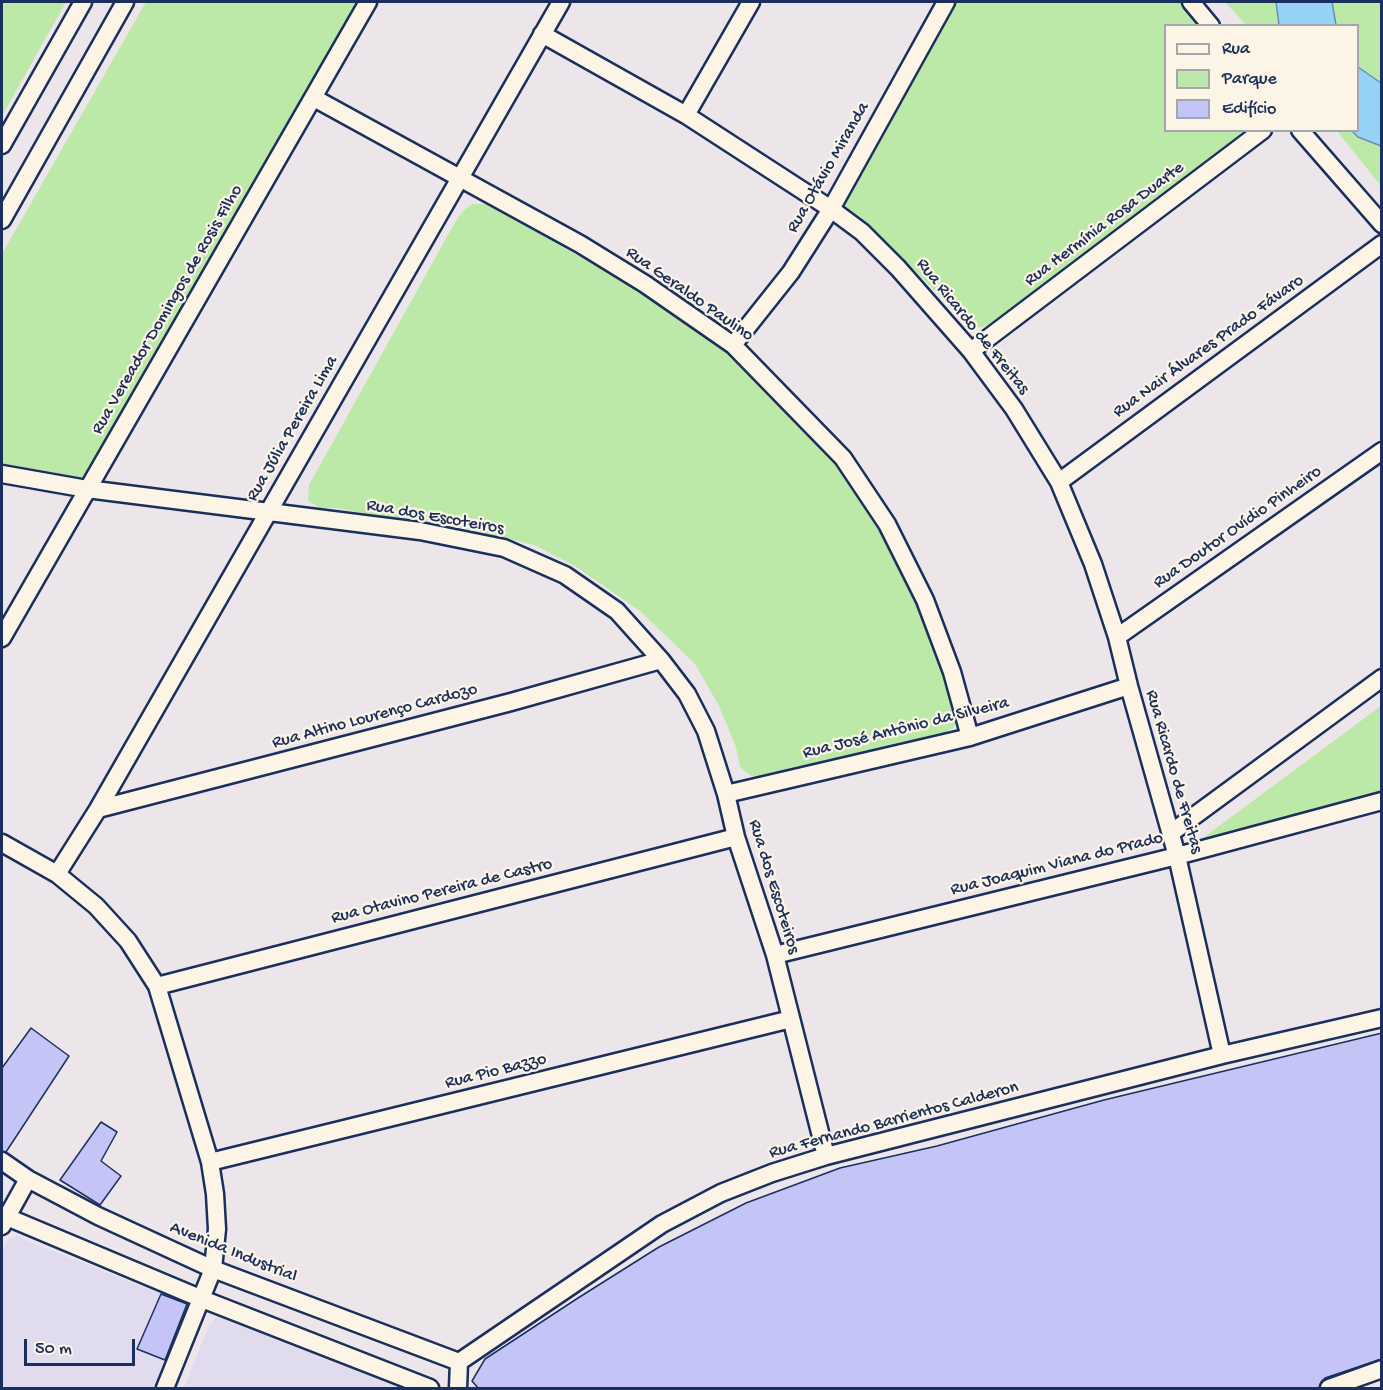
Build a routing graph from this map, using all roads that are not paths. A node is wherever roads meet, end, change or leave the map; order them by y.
1 (83, 2) edge
2 (125, 2) edge
3 (368, 2) edge
4 (561, 2) edge
5 (751, 2) edge
6 (946, 2) edge
7 (1191, 2) edge
8 (1209, 24) edge
9 (542, 34) junction
10 (314, 98) junction
11 (686, 115) junction
12 (1260, 132) edge
13 (1302, 132) edge
14 (2, 145) edge
15 (459, 178) junction
16 (831, 208) junction
17 (2, 220) edge
18 (1382, 224) edge
19 (1382, 244) edge
20 (733, 345) junction
21 (971, 351) junction
22 (1382, 451) edge
23 (2, 474) edge
24 (1059, 482) junction
25 (87, 489) junction
26 (268, 513) junction
27 (1117, 637) junction
28 (2, 638) edge
29 (661, 660) junction
30 (1382, 678) edge
31 (1129, 686) junction
32 (970, 736) junction
33 (726, 794) junction
34 (1382, 801) edge
35 (98, 809) junction
36 (1171, 833) junction
37 (736, 837) junction
38 (2, 843) edge
39 (1177, 856) junction
40 (57, 874) junction
41 (775, 956) junction
42 (158, 986) junction
43 (1382, 1018) edge
44 (791, 1019) junction
45 (1222, 1055) junction
46 (826, 1156) junction
47 (2, 1161) edge
48 (210, 1162) junction
49 (28, 1179) junction
50 (4, 1220) edge
51 (213, 1269) junction
52 (202, 1299) junction
53 (459, 1362) junction
54 (1382, 1369) edge
55 (165, 1389) edge
56 (430, 1389) edge
57 (458, 1389) edge
58 (1329, 1389) edge

1 - 14 street
2 - 17 street
3 - 10 street, Rua Vereador Domingos de Rosis Filho
4 - 9 street, Rua Júlia Pereira Lima
5 - 11 street
6 - 16 street, Rua Otávio Miranda
7 - 8 street
9 - 11 street, Rua Ricardo de Freitas
9 - 15 street, Rua Júlia Pereira Lima
10 - 15 street, Rua Geraldo Paulino
10 - 25 street, Rua Vereador Domingos de Rosis Filho
11 - 16 street, Rua Ricardo de Freitas
12 - 21 street, Rua Hermínia Rosa Duarte
13 - 18 street
15 - 20 street, Rua Geraldo Paulino
15 - 26 street, Rua Júlia Pereira Lima
16 - 20 street, Rua Otávio Miranda
16 - 21 street, Rua Ricardo de Freitas
19 - 24 street, Rua Nair Álvares Prado Fávaro
20 - 32 street, Rua Geraldo Paulino
21 - 24 street, Rua Ricardo de Freitas
22 - 27 street, Rua Doutor Ovídio Pinheiro
23 - 25 street, Rua dos Escoteiros
24 - 27 street, Rua Ricardo de Freitas
25 - 26 street, Rua dos Escoteiros
25 - 28 street, Rua Vereador Domingos de Rosis Filho
26 - 29 street, Rua dos Escoteiros
26 - 35 street, Rua Júlia Pereira Lima
27 - 31 street, Rua Ricardo de Freitas
29 - 33 street, Rua dos Escoteiros
29 - 35 street, Rua Altino Lourenço Cardozo
30 - 36 street
31 - 32 street, Rua José Antônio da Silveira
31 - 36 street, Rua Ricardo de Freitas
32 - 33 street, Rua José Antônio da Silveira
33 - 37 street, Rua dos Escoteiros
34 - 39 street, Rua Joaquim Viana do Prado
35 - 40 street, Rua Júlia Pereira Lima
36 - 39 street, Rua Ricardo de Freitas
37 - 41 street, Rua dos Escoteiros
37 - 42 street, Rua Otavino Pereira de Castro
38 - 40 street
39 - 41 street, Rua Joaquim Viana do Prado
39 - 45 street, Rua Ricardo de Freitas
40 - 42 street
41 - 44 street, Rua dos Escoteiros
42 - 48 street
43 - 45 street, Rua Fernando Barrientos Calderon
44 - 46 street, Rua dos Escoteiros
44 - 48 street, Rua Pio Bazzo
45 - 46 street, Rua Fernando Barrientos Calderon
46 - 53 street, Rua Fernando Barrientos Calderon
47 - 49 street, Avenida Industrial
48 - 51 street
49 - 50 street
49 - 51 street, Avenida Industrial
50 - 52 street
51 - 52 street
51 - 53 street, Avenida Industrial
52 - 55 street
52 - 56 street
53 - 57 street
54 - 58 street

